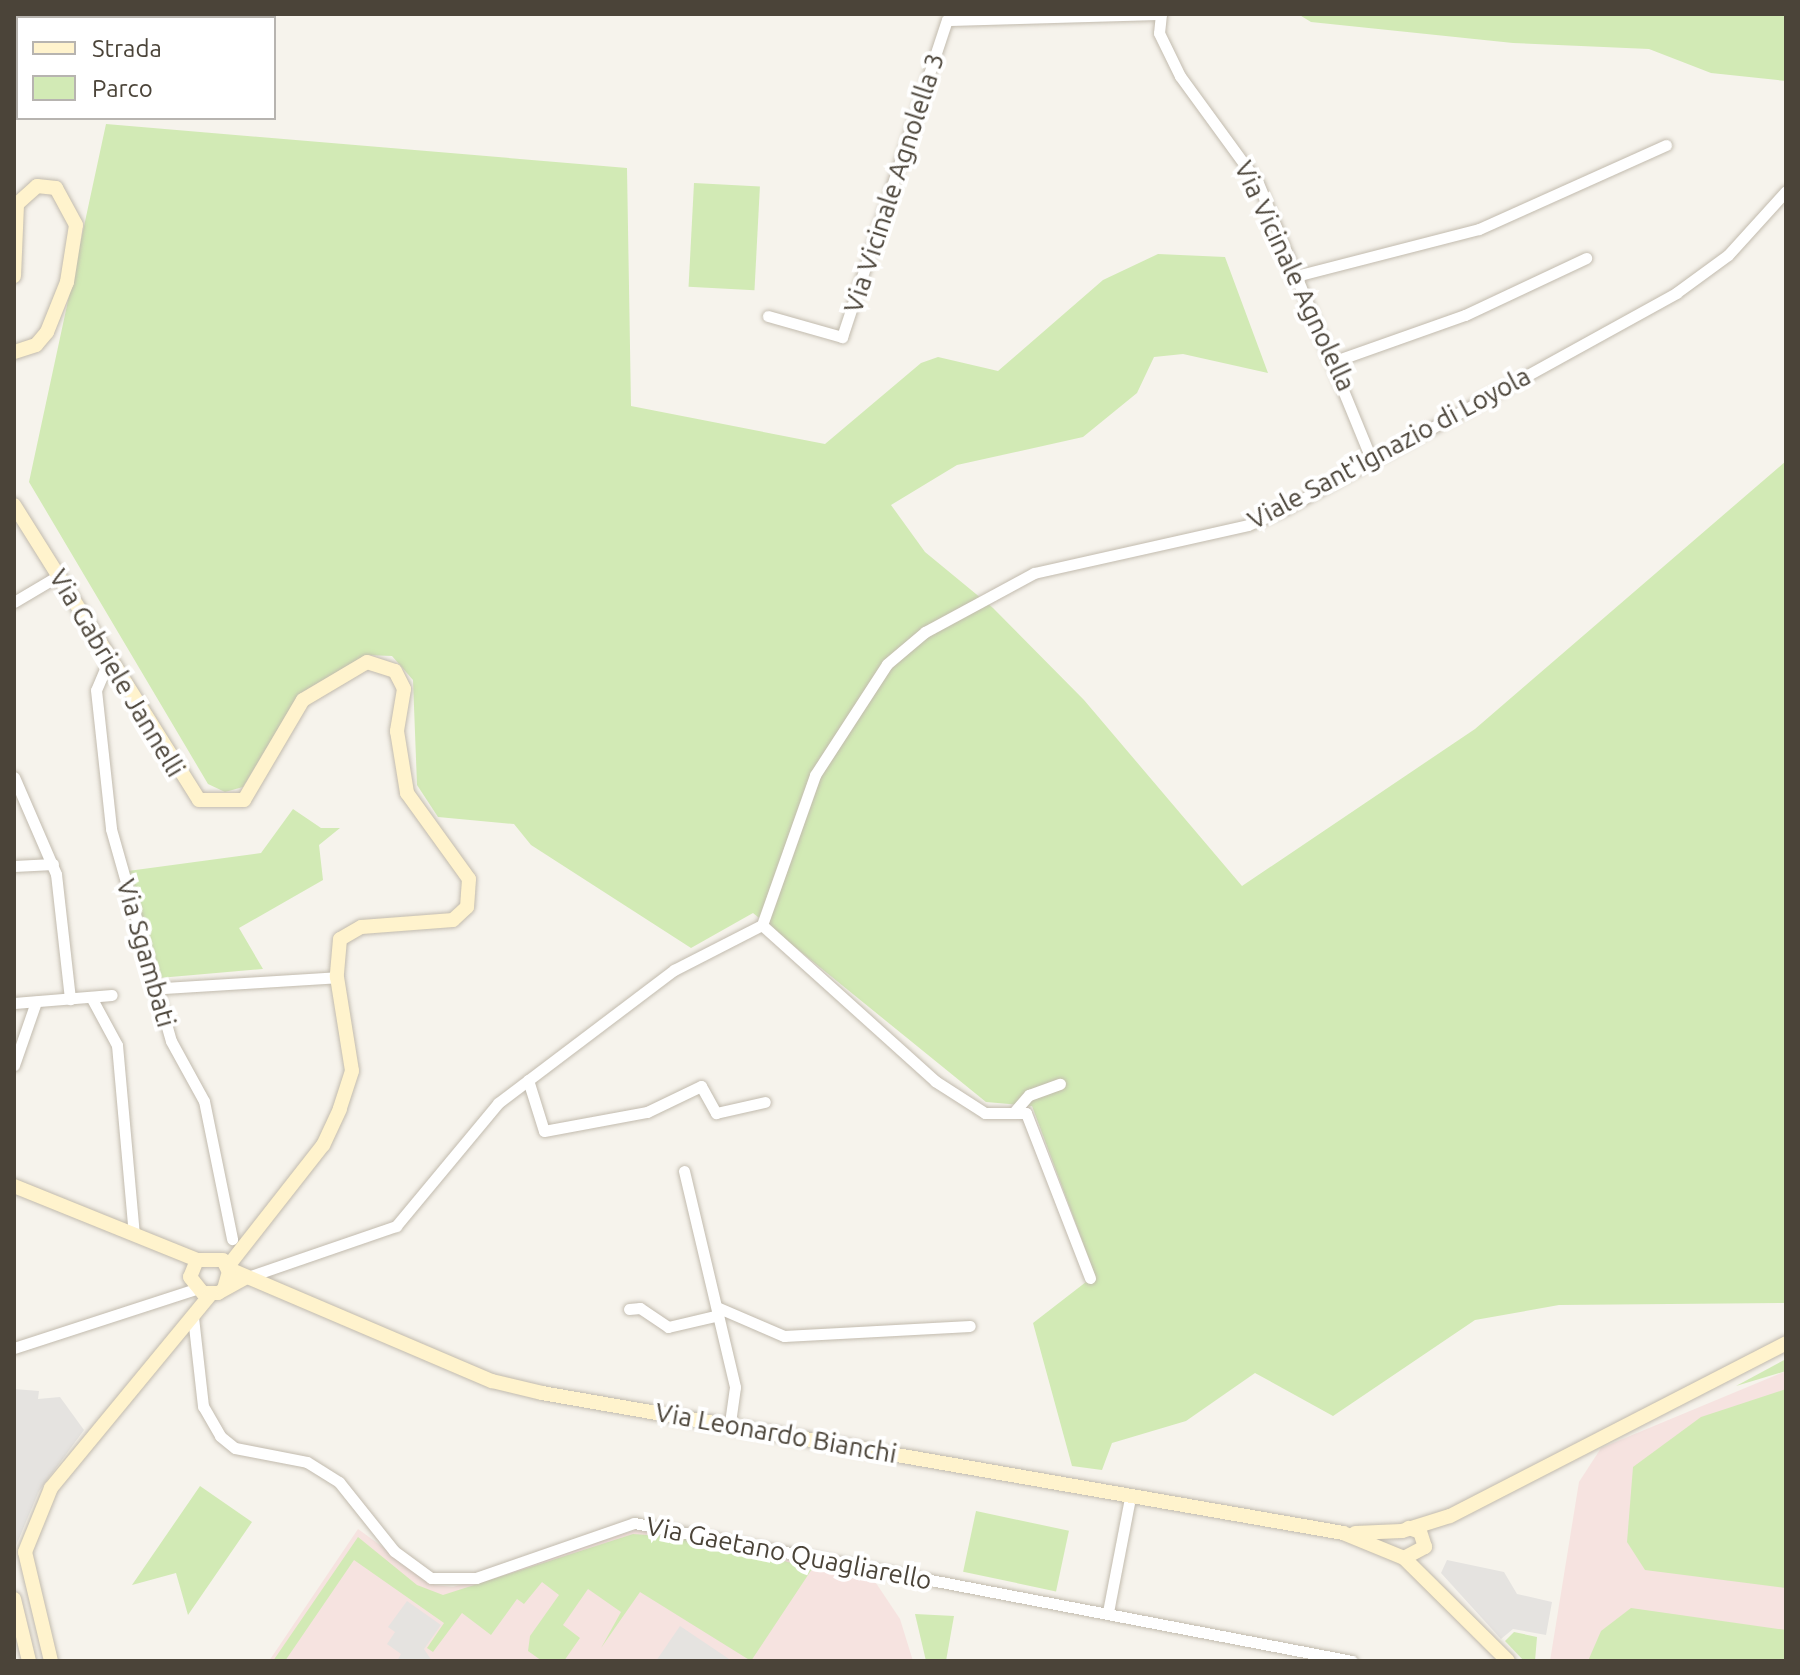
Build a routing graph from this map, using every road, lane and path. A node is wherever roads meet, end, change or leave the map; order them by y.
1 (1161, 14) edge
2 (1666, 145) dead end
3 (1786, 191) edge
4 (1586, 258) dead end
5 (14, 276) edge
6 (1292, 277) junction
7 (768, 316) dead end
8 (14, 352) edge
9 (1335, 361) junction
10 (1373, 463) junction
11 (14, 505) edge
12 (58, 576) junction
13 (14, 602) edge
14 (108, 662) junction
15 (14, 777) edge
16 (53, 864) junction
17 (14, 866) edge
18 (762, 925) junction
19 (337, 977) junction
20 (164, 988) dead end
21 (112, 995) dead end
22 (91, 997) junction
23 (70, 999) junction
24 (36, 1002) junction
25 (14, 1003) edge
26 (14, 1065) edge
27 (528, 1080) junction
28 (1060, 1084) dead end
29 (765, 1102) dead end
30 (1014, 1112) junction
31 (684, 1171) dead end
32 (14, 1186) edge
33 (134, 1234) junction
34 (238, 1241) junction
35 (197, 1260) junction
36 (225, 1264) junction
37 (245, 1278) junction
38 (1090, 1278) dead end
39 (196, 1289) junction
40 (218, 1292) junction
41 (629, 1309) dead end
42 (719, 1311) junction
43 (194, 1312) junction
44 (970, 1326) dead end
45 (1786, 1343) edge
46 (14, 1348) edge
47 (730, 1423) junction
48 (1130, 1498) junction
49 (1450, 1516) junction
50 (1405, 1529) junction
51 (1343, 1533) junction
52 (1424, 1546) junction
53 (1402, 1556) junction
54 (1444, 1593) junction
55 (14, 1599) edge
56 (1108, 1612) junction
57 (29, 1661) edge
58 (51, 1661) edge
59 (1352, 1661) edge
60 (1508, 1661) edge

1 - 6 street, Via Vicinale Agnolella
1 - 7 street, Via Vicinale Agnolella 3
2 - 6 street
3 - 10 street, Viale Sant'Ignazio di Loyola
4 - 9 street
5 - 8 main road
6 - 9 street, Via Vicinale Agnolella
9 - 10 street, Via Vicinale Agnolella
10 - 18 street, Viale Sant'Ignazio di Loyola
11 - 12 main road, Via Gabriele Jannelli
12 - 13 street
12 - 14 main road, Via Gabriele Jannelli
14 - 19 main road, Via Gabriele Jannelli
14 - 34 street, Via Sgambati
15 - 16 street
16 - 17 street
16 - 23 street
18 - 27 street
18 - 30 street
19 - 20 street
19 - 34 main road, Via Gabriele Jannelli
21 - 22 street
22 - 23 street
22 - 33 street
23 - 24 street
24 - 25 street
24 - 26 street
27 - 29 street
27 - 37 street
28 - 30 street
30 - 38 street
31 - 42 street
32 - 33 main road
33 - 35 main road
34 - 36 main road, Via Gabriele Jannelli
35 - 36 main road, Via Gabriele Jannelli
35 - 39 main road
36 - 37 main road, Via Leonardo Bianchi
36 - 40 main road
37 - 40 main road
37 - 47 main road, Via Leonardo Bianchi
39 - 40 main road
39 - 46 street
40 - 43 main road
41 - 42 street
42 - 44 street
42 - 47 street
43 - 56 street, Via Gaetano Quagliarello
43 - 58 main road
45 - 49 main road
47 - 48 main road, Via Leonardo Bianchi
48 - 51 main road, Via Leonardo Bianchi
48 - 56 street
49 - 50 main road, Via Leonardo Bianchi
49 - 52 main road
50 - 51 main road, Via Leonardo Bianchi
50 - 52 main road
50 - 53 main road
51 - 53 main road, Via Leonardo Bianchi
52 - 53 main road
52 - 54 main road
53 - 54 main road, Via Leonardo Bianchi
54 - 60 main road
55 - 57 main road
56 - 59 street, Via Gaetano Quagliarello

